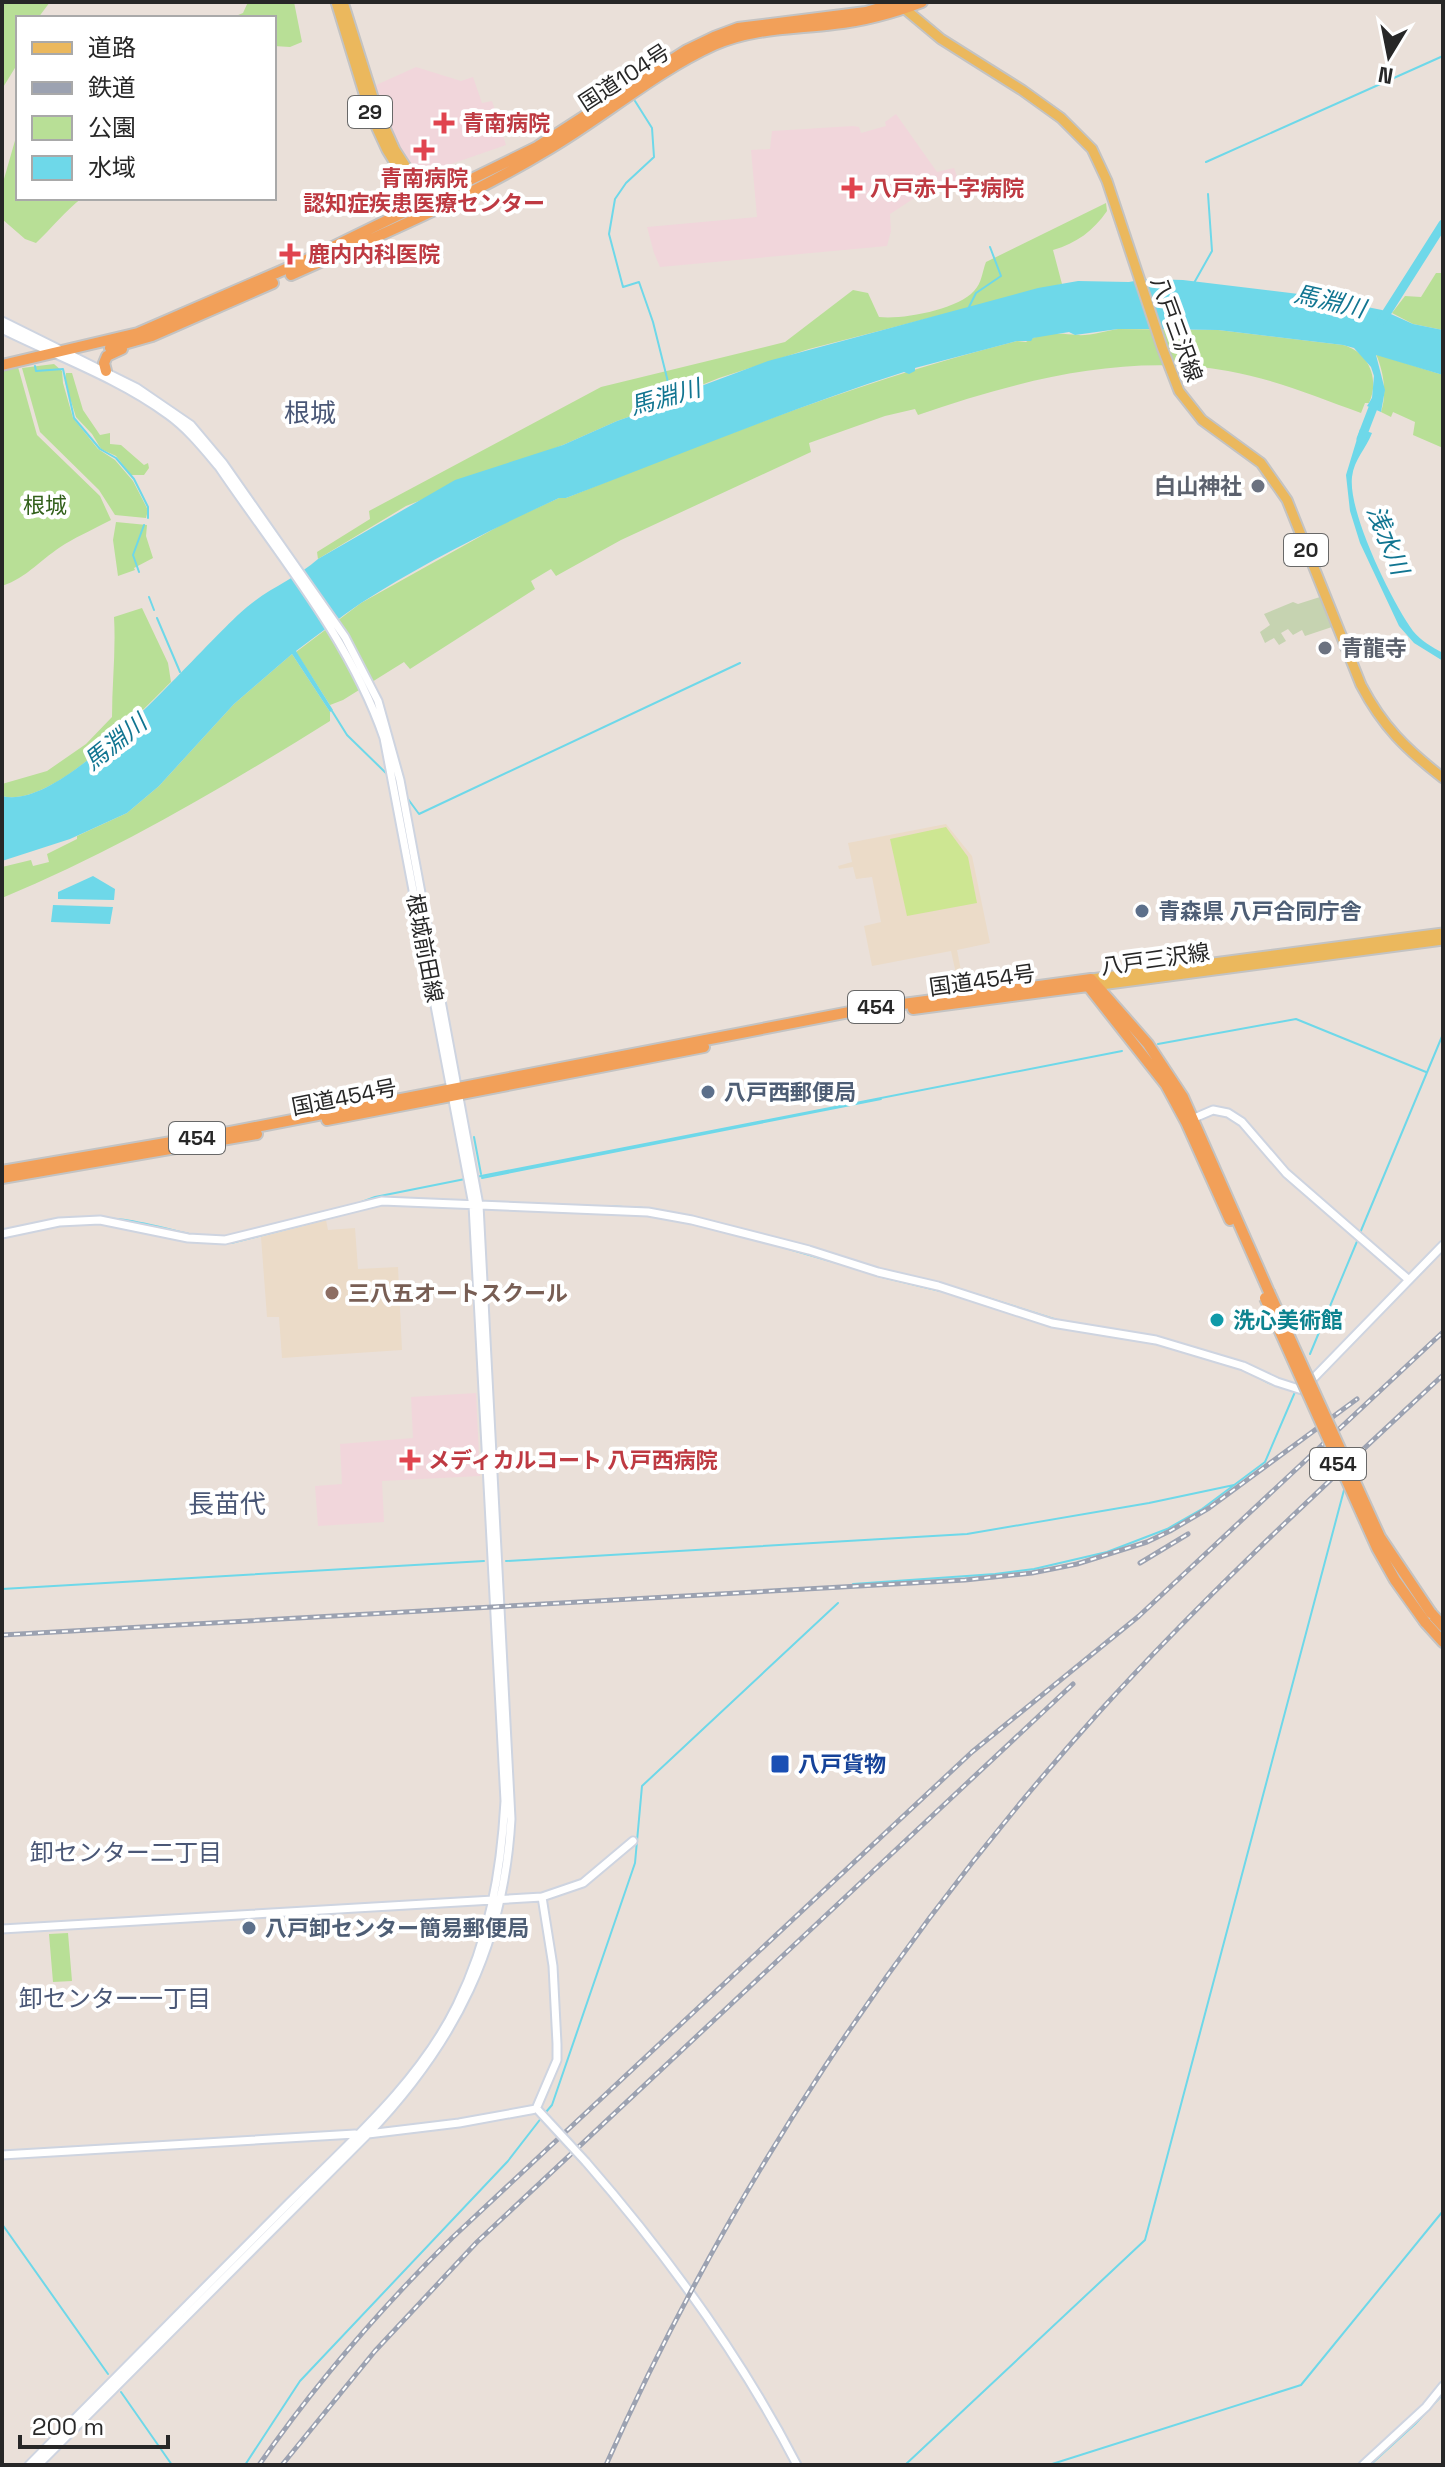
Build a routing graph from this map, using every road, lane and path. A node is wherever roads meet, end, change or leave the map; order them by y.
1 (336, 2) edge
2 (343, 2) edge
3 (922, 2) edge
4 (900, 4) edge
5 (427, 207) junction
6 (2, 321) edge
7 (2, 329) edge
8 (135, 343) junction
9 (61, 353) junction
10 (2, 365) edge
11 (106, 371) junction
12 (221, 465) junction
13 (1443, 778) edge
14 (1443, 933) edge
15 (1443, 940) edge
16 (1093, 983) junction
17 (455, 1092) junction
18 (1190, 1120) junction
19 (2, 1171) edge
20 (2, 1178) edge
21 (476, 1205) junction
22 (2, 1234) edge
23 (1443, 1245) edge
24 (1409, 1280) junction
25 (1428, 1617) junction
26 (1443, 1626) edge
27 (1443, 1642) edge
28 (633, 1841) dead end
29 (542, 1897) junction
30 (498, 1899) junction
31 (2, 1929) edge
32 (537, 2110) junction
33 (356, 2134) junction
34 (368, 2134) junction
35 (2, 2155) edge
36 (1443, 2386) edge
37 (29, 2465) edge
38 (38, 2465) edge
39 (797, 2465) edge
40 (1363, 2465) edge

1 - 5 main road, 29
2 - 5 main road, 29
3 - 4 highway, 国道104号
4 - 5 highway, 国道104号
4 - 13 main road, 八戸三沢線 / 20
5 - 8 highway, 国道104号
5 - 9 highway, 国道104号
6 - 9 street
7 - 9 street
8 - 9 highway, 国道104号
8 - 11 highway
9 - 10 highway, 国道104号
9 - 11 street
9 - 12 street
11 - 12 street
12 - 17 street, 根城前田線
14 - 16 main road, 八戸三沢線
15 - 16 main road, 八戸三沢線
16 - 17 highway, 国道454号 / 454
16 - 18 highway, 454
17 - 19 highway, 国道454号 / 454
17 - 20 highway, 国道454号 / 454
17 - 21 street, 根城前田線
18 - 24 street
18 - 25 highway, 454, bridge
21 - 22 street
21 - 24 street
21 - 30 street, 根城前田線
23 - 24 street
25 - 26 highway, 454
25 - 27 highway, 454
28 - 29 street
29 - 30 street
29 - 32 street
30 - 31 street
30 - 33 street
30 - 34 street
32 - 34 street
32 - 39 street, bridge
33 - 34 street
33 - 35 street
33 - 37 street
34 - 38 street
36 - 40 street

